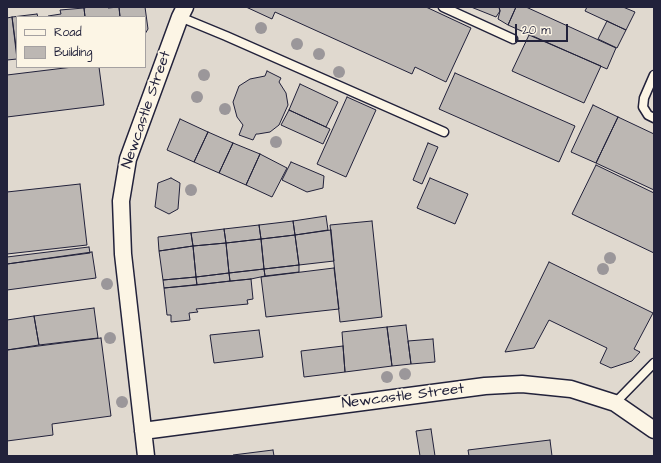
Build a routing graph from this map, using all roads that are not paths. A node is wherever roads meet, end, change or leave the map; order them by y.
1 (443, 7) edge
2 (182, 12) edge
3 (513, 39) dead end
4 (654, 75) edge
5 (654, 118) edge
6 (444, 132) dead end
7 (654, 363) edge
8 (615, 403) junction
9 (142, 430) junction
10 (654, 430) edge
11 (146, 456) edge

1 - 3 lane
2 - 6 lane
2 - 9 street, Newcastle Street
4 - 5 lane
7 - 8 lane
8 - 9 street, Newcastle Street
8 - 10 street, Newcastle Street
9 - 11 street, Newcastle Street

